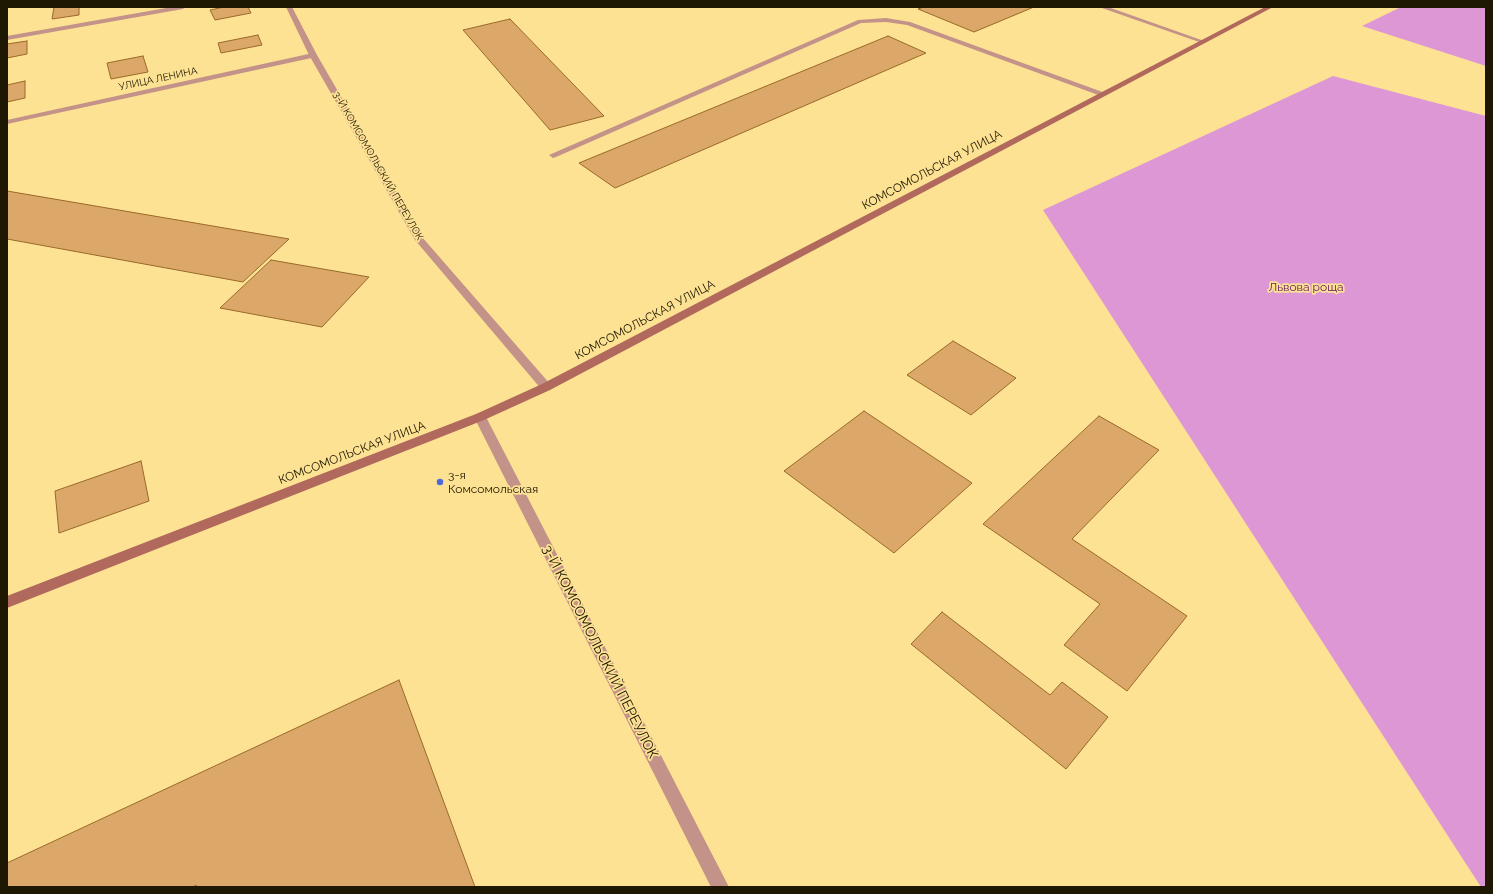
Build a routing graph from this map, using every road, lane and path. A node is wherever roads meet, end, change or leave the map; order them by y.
1 (183, 7) edge
2 (289, 7) edge
3 (1102, 7) edge
4 (1270, 7) edge
5 (7, 38) edge
6 (1204, 42) junction
7 (313, 55) junction
8 (1104, 94) junction
9 (7, 122) edge
10 (553, 155) dead end
11 (546, 387) junction
12 (480, 417) junction
13 (7, 602) edge
14 (720, 887) edge

1 - 5 street
2 - 7 street, 3-Й КОМСОМОЛЬСКИЙ ПЕРЕУЛОК
3 - 6 street
4 - 6 main road, КОМСОМОЛЬСКАЯ УЛИЦА
6 - 8 main road, КОМСОМОЛЬСКАЯ УЛИЦА
7 - 9 street, УЛИЦА ЛЕНИНА
7 - 11 street, 3-Й КОМСОМОЛЬСКИЙ ПЕРЕУЛОК
8 - 10 street
8 - 11 main road, КОМСОМОЛЬСКАЯ УЛИЦА
11 - 12 main road, КОМСОМОЛЬСКАЯ УЛИЦА
12 - 13 main road, КОМСОМОЛЬСКАЯ УЛИЦА
12 - 14 street, 3-Й КОМСОМОЛЬСКИЙ ПЕРЕУЛОК

